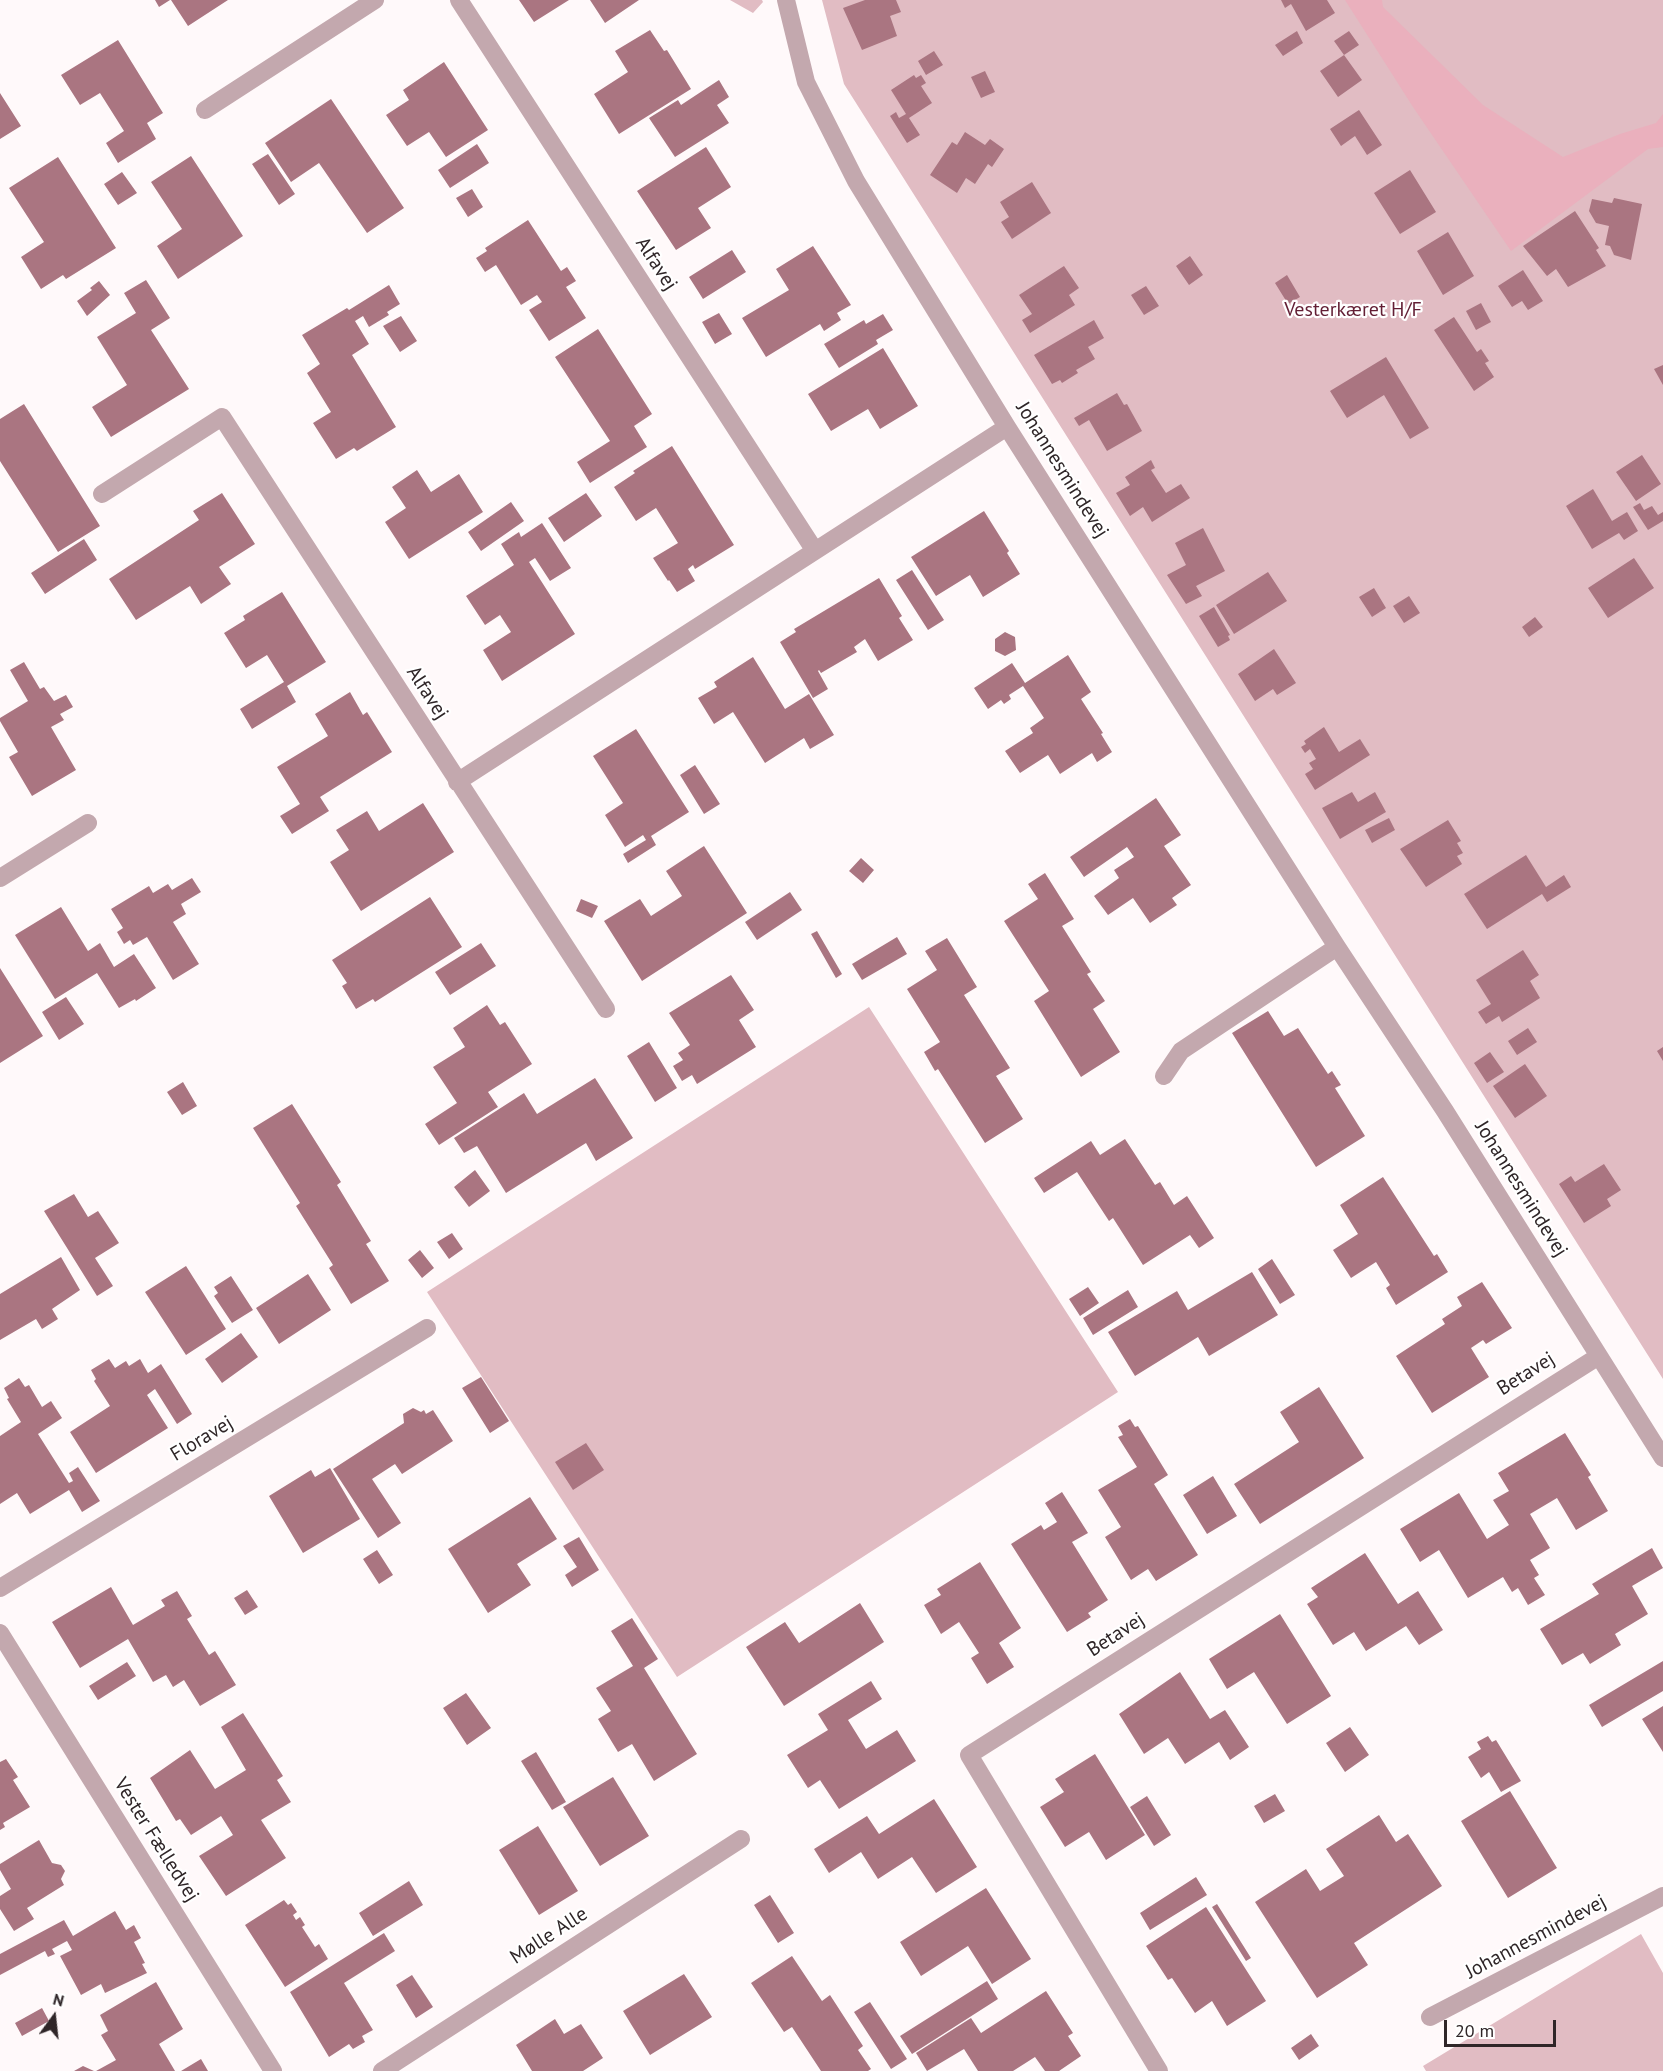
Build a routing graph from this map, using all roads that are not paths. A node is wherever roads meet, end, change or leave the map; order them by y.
1 (375, 0) edge
2 (459, 0) edge
3 (786, 0) edge
4 (205, 110) dead end
5 (1007, 427) junction
6 (102, 494) dead end
7 (815, 551) junction
8 (457, 782) junction
9 (88, 823) dead end
10 (0, 878) edge
11 (1337, 947) junction
12 (606, 1009) dead end
13 (1164, 1076) dead end
14 (426, 1328) dead end
15 (1599, 1356) junction
16 (1663, 1458) edge
17 (0, 1588) edge
18 (0, 1633) edge
19 (741, 1839) dead end
20 (1663, 1896) edge
21 (1430, 2017) dead end
22 (273, 2071) edge
23 (382, 2071) edge
24 (1159, 2071) edge

1 - 4 street
2 - 7 street, Alfavej
3 - 5 street, Johannesmindevej
5 - 7 street
5 - 11 street, Johannesmindevej
6 - 8 street, Alfavej
7 - 8 street
8 - 12 street, Alfavej
9 - 10 street
11 - 13 street
11 - 15 street, Johannesmindevej
14 - 17 street, Floravej
15 - 16 street, Johannesmindevej
15 - 24 street, Betavej
18 - 22 street, Vester Fælledvej
19 - 23 street, Mølle Alle
20 - 21 street, Johannesmindevej

